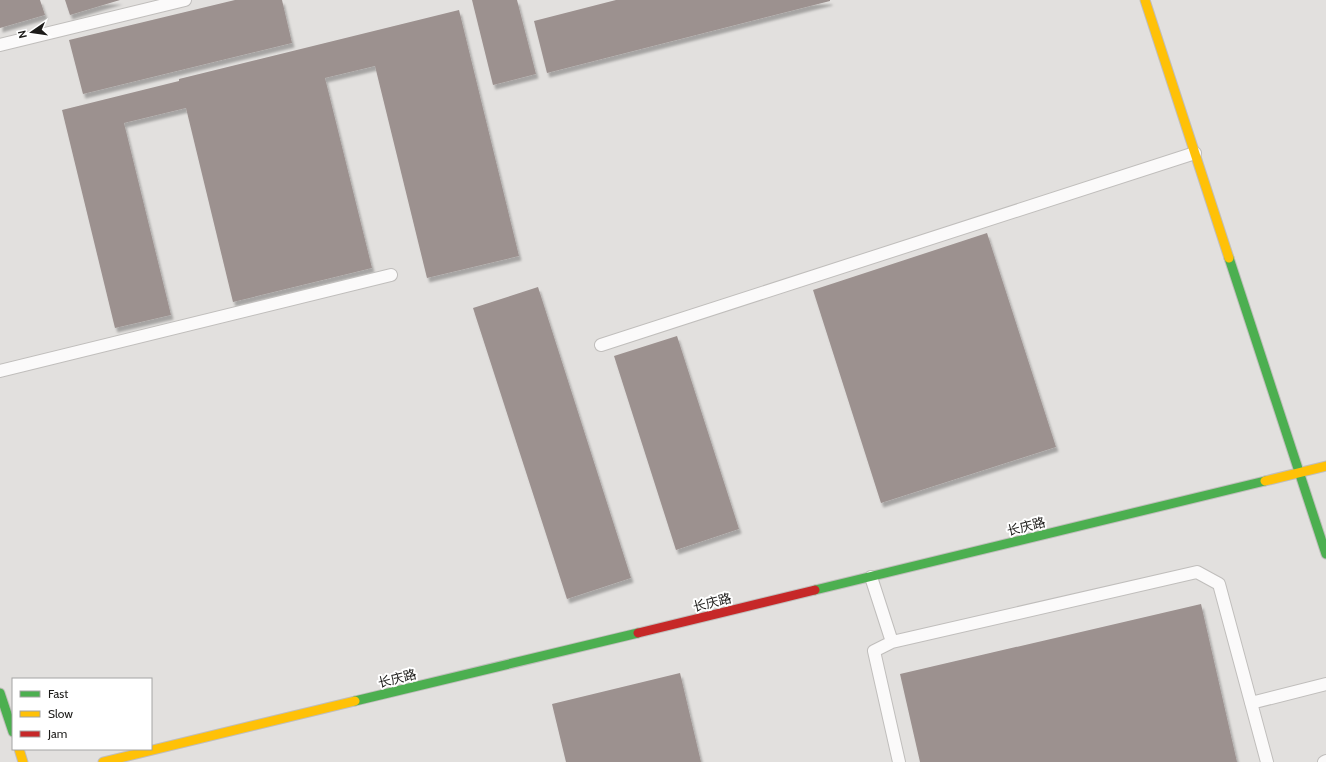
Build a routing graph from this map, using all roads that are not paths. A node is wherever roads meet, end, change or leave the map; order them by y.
1 (185, 0) edge
2 (1145, 0) edge
3 (0, 45) edge
4 (1195, 153) junction
5 (391, 275) dead end
6 (601, 345) dead end
7 (0, 371) edge
8 (1326, 466) edge
9 (1300, 473) junction
10 (1326, 554) edge
11 (871, 577) junction
12 (892, 642) junction
13 (1326, 684) edge
14 (0, 693) edge
15 (1251, 703) junction
16 (12, 729) edge
17 (19, 750) edge
18 (23, 762) edge
19 (103, 762) edge
20 (899, 762) edge
21 (1267, 762) edge

1 - 3 lane
2 - 4 street
4 - 6 lane
4 - 9 street
5 - 7 lane
8 - 9 street, 长庆路
9 - 10 street
9 - 11 street, 长庆路
11 - 12 lane
11 - 19 street, 长庆路
12 - 15 lane
12 - 20 lane
13 - 15 lane
14 - 16 street
15 - 21 lane
17 - 18 street

